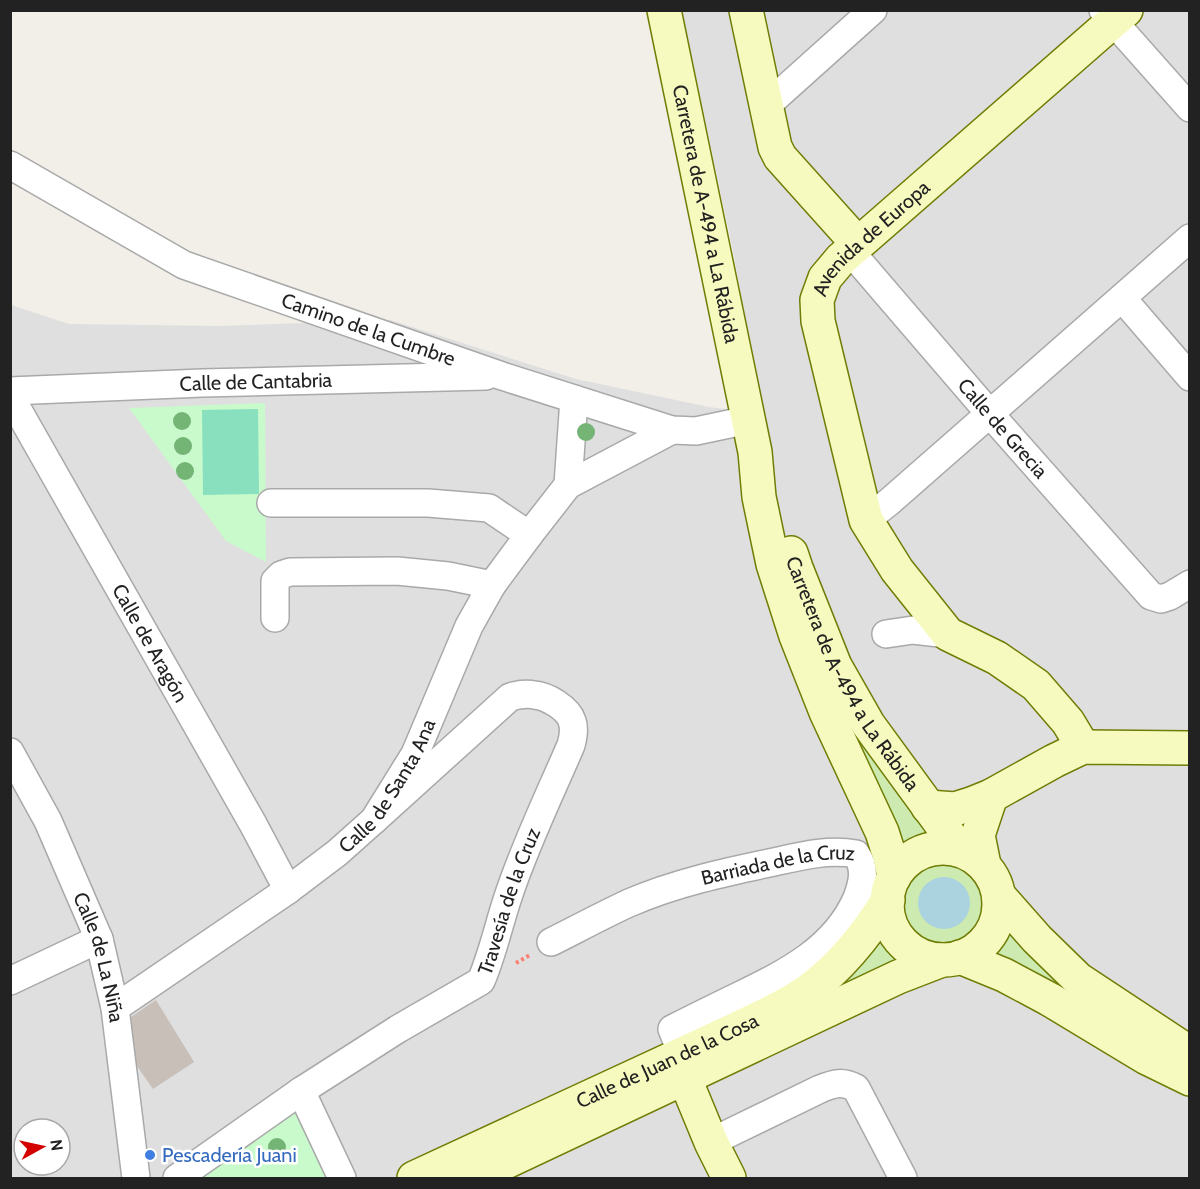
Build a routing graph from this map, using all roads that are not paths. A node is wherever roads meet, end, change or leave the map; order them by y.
1 (664, 10) edge
2 (746, 10) edge
3 (873, 10) edge
4 (1114, 14) edge
5 (766, 106) junction
6 (1190, 108) edge
7 (10, 165) edge
8 (1190, 238) edge
9 (854, 247) junction
10 (1122, 298) junction
11 (502, 376) junction
12 (1190, 377) edge
13 (10, 391) edge
14 (10, 396) edge
15 (574, 399) junction
16 (990, 414) junction
17 (748, 420) junction
18 (672, 429) junction
19 (755, 452) junction
20 (568, 485) junction
21 (271, 503) dead end
22 (866, 520) junction
23 (529, 535) junction
24 (1190, 584) edge
25 (492, 585) junction
26 (275, 618) dead end
27 (886, 634) dead end
28 (948, 634) junction
29 (1083, 747) junction
30 (1190, 748) edge
31 (10, 752) edge
32 (981, 800) junction
33 (374, 820) junction
34 (949, 841) junction
35 (891, 889) junction
36 (288, 890) junction
37 (999, 896) junction
38 (99, 939) junction
39 (551, 942) dead end
40 (951, 959) junction
41 (10, 981) edge
42 (115, 1008) junction
43 (1175, 1049) edge
44 (683, 1066) junction
45 (1190, 1079) edge
46 (301, 1092) junction
47 (711, 1142) junction
48 (136, 1179) edge
49 (177, 1179) edge
50 (342, 1179) edge
51 (414, 1179) edge
52 (472, 1179) edge
53 (729, 1179) edge
54 (903, 1179) edge

1 - 17 main road, Carretera de A-494 a La Rábida
2 - 5 main road, Calle de Grecia
3 - 5 street
4 - 6 street
4 - 9 main road, Avenida de Europa
5 - 9 main road, Calle de Grecia
7 - 11 street, Camino de la Cumbre
8 - 10 street
9 - 16 street, Calle de Grecia
9 - 22 main road, Avenida de Europa
10 - 12 street
10 - 16 street
11 - 13 street, Calle de Cantabria
11 - 15 street, Camino de la Cumbre
14 - 36 street, Calle de Aragón
15 - 18 street, Camino de la Cumbre
15 - 20 street
16 - 22 street
16 - 24 street, Calle de Grecia
17 - 18 street, Camino de la Cumbre
17 - 19 main road, Carretera de A-494 a La Rábida
18 - 20 street, Calle de Santa Ana
19 - 34 main road, Carretera de A-494 a La Rábida
19 - 35 main road, Carretera de A-494 a La Rábida
20 - 23 street, Calle de Santa Ana
21 - 23 street
22 - 28 main road, Avenida de Europa
23 - 25 street, Calle de Santa Ana
25 - 26 street
25 - 33 street, Calle de Santa Ana
27 - 28 street
28 - 29 main road
29 - 30 main road
29 - 32 main road
31 - 38 street, Calle de La Niña
32 - 34 main road
32 - 34 main road
33 - 36 street, Calle de Santa Ana
33 - 46 street, Travesía de la Cruz
34 - 35 main road
34 - 37 main road
35 - 40 main road
35 - 44 main road, Calle de Juan de la Cosa
36 - 42 street, Calle de Santa Ana
37 - 40 main road
37 - 43 main road
38 - 41 street
38 - 42 street, Calle de La Niña
39 - 44 street, Barriada de la Cruz
40 - 43 main road
40 - 44 main road, Calle de Juan de la Cosa
42 - 48 street, Calle de La Niña
43 - 45 main road
44 - 47 main road
44 - 51 main road, Calle de Juan de la Cosa
44 - 52 main road, Calle de Juan de la Cosa
46 - 49 street, Travesía de la Cruz
46 - 50 street
47 - 53 main road
47 - 54 street

